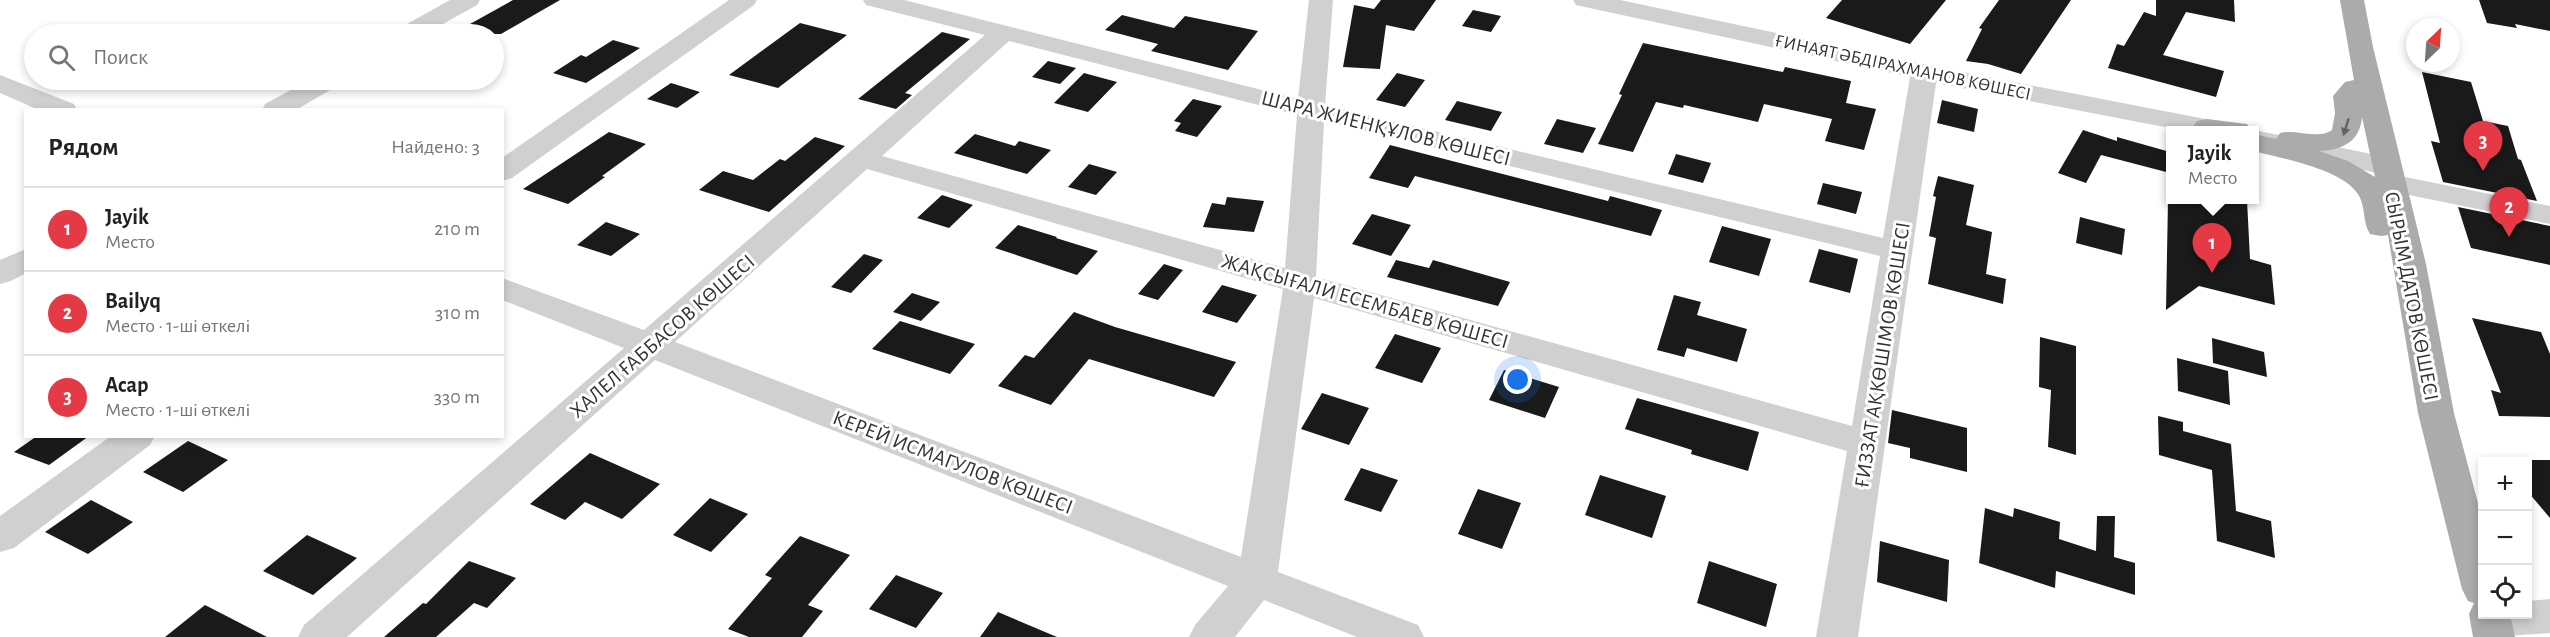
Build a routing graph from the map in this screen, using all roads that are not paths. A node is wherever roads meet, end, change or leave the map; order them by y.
1 (468, 0) edge
2 (745, 0) edge
3 (875, 0) edge
4 (1321, 0) edge
5 (1585, 0) edge
6 (2352, 0) edge
7 (425, 24) edge
8 (1003, 33) junction
9 (1924, 72) junction
10 (0, 83) edge
11 (2370, 88) junction
12 (310, 90) edge
13 (59, 108) edge
14 (279, 108) edge
15 (1311, 110) junction
16 (2195, 126) edge
17 (2259, 133) edge
18 (2259, 141) edge
19 (2259, 142) edge
20 (862, 159) junction
21 (504, 171) edge
22 (2388, 175) junction
23 (2550, 215) edge
24 (1898, 250) junction
25 (24, 260) edge
26 (2410, 264) junction
27 (0, 274) edge
28 (1300, 283) junction
29 (504, 289) edge
30 (651, 345) junction
31 (134, 438) edge
32 (1869, 444) junction
33 (0, 537) edge
34 (2478, 573) edge
35 (1257, 580) junction
36 (2532, 616) edge
37 (2550, 616) edge
38 (319, 637) edge
39 (1209, 637) edge
40 (1403, 637) edge
41 (1837, 637) edge

1 - 7 street
2 - 21 street
3 - 8 street, ШАРА ЖИЕНҚҰЛОВ КӨШЕСІ
4 - 15 street
5 - 9 street, ҒИНАЯТ ӘБДІРАХМАНОВ КӨШЕСІ
6 - 11 main road, СЫРЫМ ДАТОВ КӨШЕСІ
8 - 15 street, ШАРА ЖИЕНҚҰЛОВ КӨШЕСІ
8 - 20 street, ХАЛЕЛ ҒАББАСОВ КӨШЕСІ
9 - 16 street, ҒИНАЯТ ӘБДІРАХМАНОВ КӨШЕСІ
9 - 24 street, ҒИЗЗАТ АҚКӨШІМОВ КӨШЕСI
10 - 13 street
11 -> 17 main road
11 - 22 main road, СЫРЫМ ДАТОВ КӨШЕСІ
12 - 14 street
15 - 24 street, ШАРА ЖИЕНҚҰЛОВ КӨШЕСІ
15 - 28 street
18 - 22 street
19 - 26 main road
20 - 28 street, ЖАҚСЫҒАЛИ ЕСЕМБАЕВ КӨШЕСI
20 - 30 street, ХАЛЕЛ ҒАББАСОВ КӨШЕСІ
22 - 23 street
22 - 26 main road, СЫРЫМ ДАТОВ КӨШЕСІ
24 - 32 street, ҒИЗЗАТ АҚКӨШІМОВ КӨШЕСI
25 - 27 street
26 - 34 main road, СЫРЫМ ДАТОВ КӨШЕСІ
28 - 32 street, ЖАҚСЫҒАЛИ ЕСЕМБАЕВ КӨШЕСI
28 - 35 street
29 - 30 street, КЕРЕЙ ИСМАГУЛОВ КӨШЕСІ
30 - 35 street, КЕРЕЙ ИСМАГУЛОВ КӨШЕСІ
30 - 38 street, ХАЛЕЛ ҒАББАСОВ КӨШЕСІ
31 - 33 street
32 - 41 street, ҒИЗЗАТ АҚКӨШІМОВ КӨШЕСI
35 - 39 street
35 - 40 street, КЕРЕЙ ИСМАГУЛОВ КӨШЕСІ
36 - 37 street

